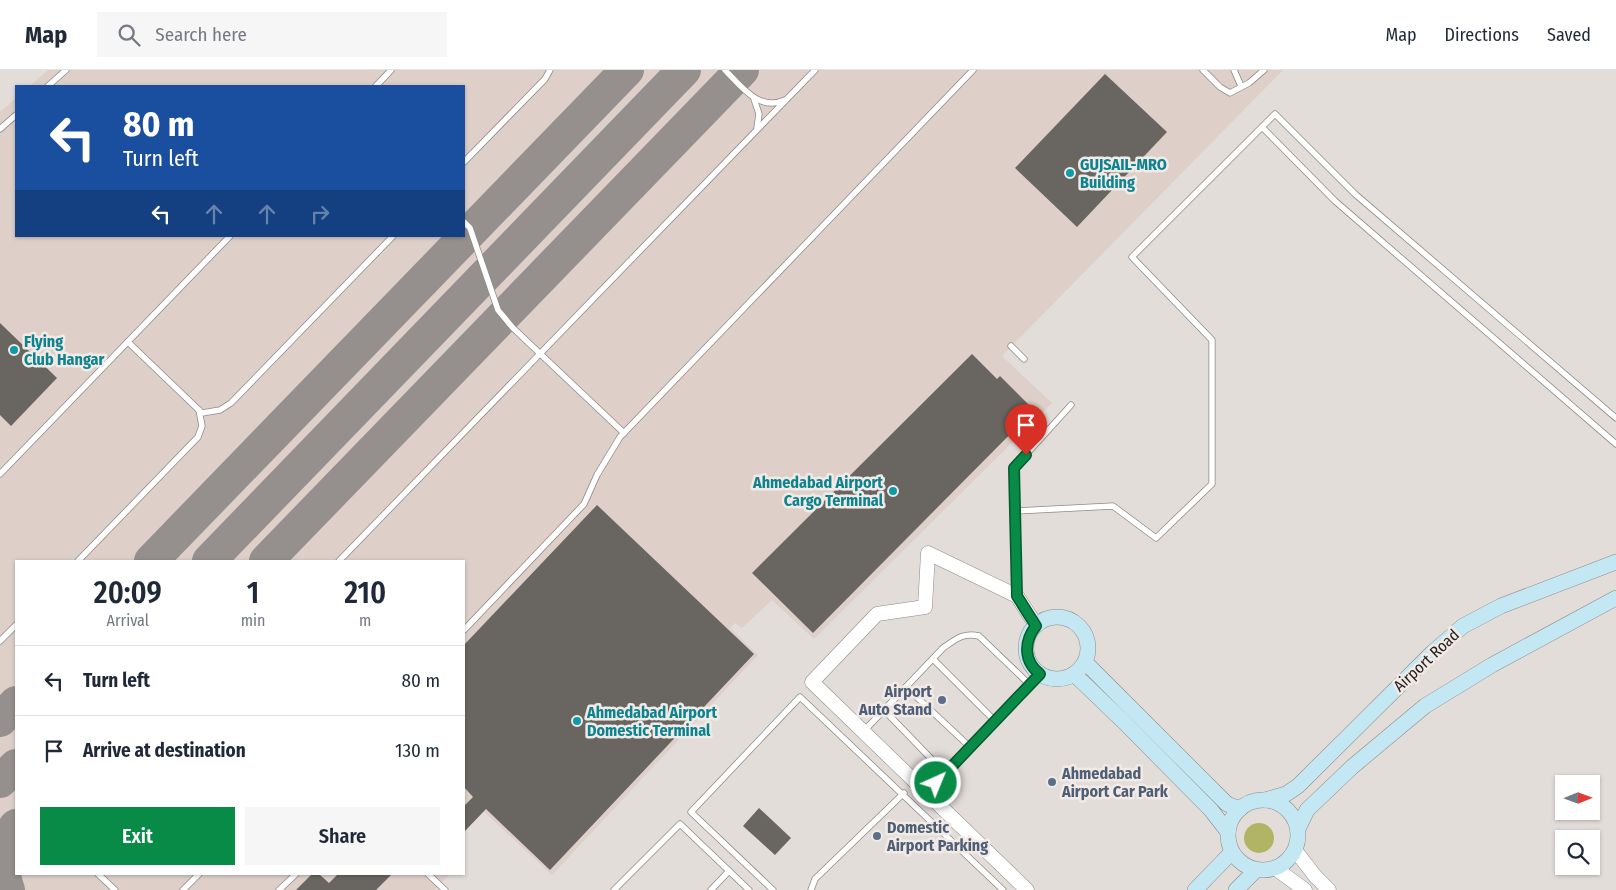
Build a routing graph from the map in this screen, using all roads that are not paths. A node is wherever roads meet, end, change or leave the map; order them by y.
1 (66, 70) edge
2 (391, 70) edge
3 (550, 70) edge
4 (725, 70) edge
5 (814, 70) edge
6 (973, 70) edge
7 (1202, 70) edge
8 (1234, 70) edge
9 (1264, 70) edge
10 (49, 85) edge
11 (377, 85) edge
12 (1242, 86) junction
13 (753, 97) junction
14 (787, 98) junction
15 (15, 116) edge
16 (1262, 127) junction
17 (0, 129) edge
18 (751, 136) junction
19 (465, 161) edge
20 (465, 223) edge
21 (229, 237) edge
22 (392, 237) edge
23 (128, 342) junction
24 (1011, 346) dead end
25 (540, 354) junction
26 (1024, 359) dead end
27 (1071, 405) dead end
28 (199, 410) junction
29 (1616, 418) edge
30 (624, 434) junction
31 (1616, 444) edge
32 (0, 474) edge
33 (1015, 511) junction
34 (79, 560) edge
35 (340, 560) edge
36 (1616, 562) edge
37 (1017, 596) junction
38 (1616, 598) edge
39 (15, 626) edge
40 (1036, 626) junction
41 (465, 629) edge
42 (0, 641) edge
43 (933, 659) junction
44 (1085, 662) junction
45 (1074, 674) junction
46 (1035, 679) junction
47 (906, 687) junction
48 (884, 710) junction
49 (995, 721) junction
50 (862, 732) junction
51 (970, 747) junction
52 (945, 773) junction
53 (904, 793) junction
54 (926, 794) junction
55 (1265, 800) junction
56 (1240, 809) junction
57 (1298, 829) junction
58 (1228, 832) junction
59 (1295, 850) junction
60 (1232, 852) junction
61 (1275, 868) junction
62 (1256, 870) junction
63 (728, 871) junction
64 (99, 875) edge
65 (198, 875) edge
66 (295, 875) edge
67 (429, 875) edge
68 (115, 890) edge
69 (183, 890) edge
70 (280, 890) edge
71 (445, 890) edge
72 (614, 890) edge
73 (711, 890) edge
74 (749, 890) edge
75 (773, 890) edge
76 (811, 890) edge
77 (1003, 890) edge
78 (1027, 890) edge
79 (1195, 890) edge
80 (1236, 890) edge
81 (1305, 890) edge
82 (1330, 890) edge

1 - 10 lane
2 - 11 lane
3 - 19 lane
4 - 13 lane
5 - 14 lane
6 - 30 lane
7 - 12 lane
8 - 12 lane
9 - 12 lane
13 - 14 lane
13 - 18 lane
14 - 18 lane
15 - 17 lane
16 - 29 lane
16 - 31 lane
16 - 33 lane
18 - 25 lane
20 - 25 lane
21 - 23 lane
22 - 28 lane
23 - 28 lane
23 - 32 lane
24 - 26 lane
25 - 30 lane
25 - 35 lane
27 - 33 lane
28 - 34 lane
30 - 41 lane
33 - 37 lane
36 - 55 main road, Airport Road
37 - 40 street
37 - 50 street
38 - 57 main road, Airport Road
39 - 42 lane
40 - 44 main road
40 - 46 main road
43 - 46 lane
43 - 47 lane
43 - 49 lane
44 - 45 main road
44 - 56 main road
45 - 46 main road
45 - 58 main road
46 - 49 lane
47 - 48 lane
47 - 51 lane
48 - 50 lane
48 - 52 lane
49 - 51 lane
50 - 54 street
51 - 52 lane
52 - 54 lane
53 - 75 lane
53 - 76 lane
53 - 77 lane
54 - 78 street
55 - 56 main road
55 - 57 main road
56 - 58 main road
57 - 59 main road
58 - 60 main road
59 - 61 main road
59 - 82 street
60 - 62 main road
60 - 79 main road
61 - 62 main road
61 - 81 street
62 - 80 main road
63 - 72 lane
63 - 73 lane
63 - 74 lane
64 - 68 lane
65 - 69 lane
66 - 70 lane
67 - 71 lane

